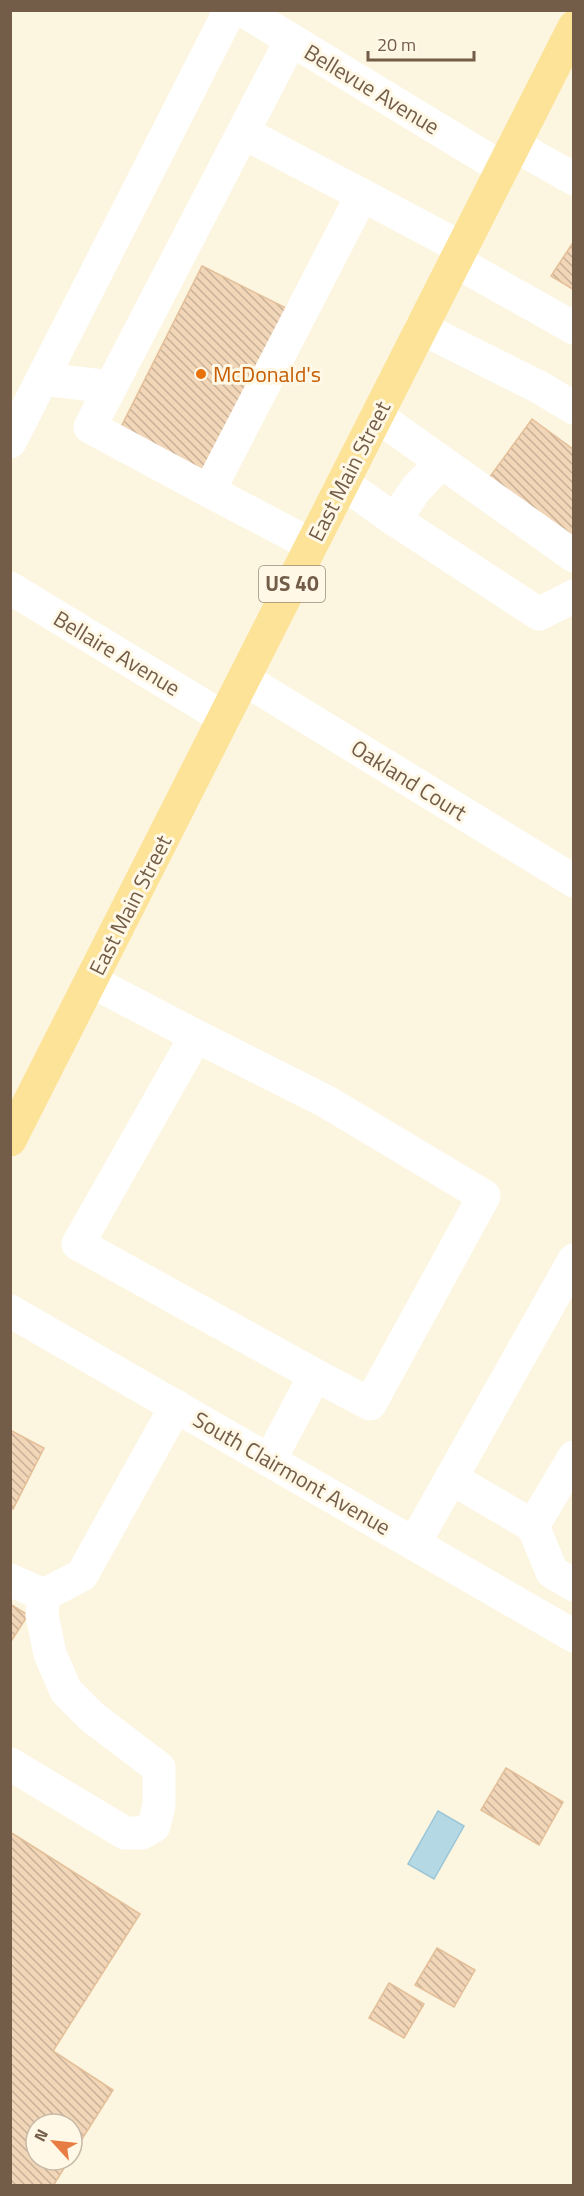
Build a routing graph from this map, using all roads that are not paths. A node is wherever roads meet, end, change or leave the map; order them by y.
1 (230, 10) edge
2 (242, 10) edge
3 (573, 27) edge
4 (291, 40) junction
5 (243, 133) junction
6 (508, 156) junction
7 (573, 179) edge
8 (362, 195) junction
9 (459, 254) junction
10 (421, 328) junction
11 (573, 328) edge
12 (43, 379) junction
13 (110, 387) junction
14 (573, 408) edge
15 (377, 416) junction
16 (10, 442) edge
17 (441, 463) junction
18 (343, 483) junction
19 (209, 491) junction
20 (395, 520) junction
21 (312, 545) junction
22 (573, 556) edge
23 (10, 588) edge
24 (573, 596) edge
25 (244, 679) junction
26 (224, 718) junction
27 (573, 881) edge
28 (91, 981) junction
29 (196, 1036) junction
30 (10, 1140) edge
31 (573, 1260) edge
32 (10, 1311) edge
33 (315, 1375) junction
34 (176, 1406) junction
35 (573, 1457) edge
36 (270, 1460) junction
37 (451, 1478) junction
38 (533, 1526) junction
39 (414, 1544) junction
40 (10, 1580) edge
41 (573, 1585) edge
42 (44, 1595) junction
43 (573, 1636) edge
44 (10, 1764) edge

1 - 12 street
2 - 4 street, Bellevue Avenue
3 - 6 main road, East Main Street / US 40
4 - 5 street
4 - 6 street, Bellevue Avenue
5 - 8 street
5 - 13 street
6 - 7 street, Bellevue Avenue
6 - 9 main road, East Main Street / US 40
8 - 9 street
8 - 19 street
9 - 10 main road, East Main Street / US 40
9 - 11 street
10 - 14 street
10 - 15 main road, East Main Street / US 40
12 - 13 street
12 - 16 street
13 - 19 street
15 - 17 street
15 - 18 main road, East Main Street / US 40
17 - 20 street
17 - 22 street
18 - 20 street
18 - 21 main road, East Main Street / US 40
19 - 21 street
20 - 24 street
21 - 25 main road, East Main Street / US 40
23 - 26 street, Bellaire Avenue
25 - 26 main road, East Main Street / US 40
25 - 27 street, Oakland Court
26 - 28 main road, East Main Street / US 40
28 - 29 street
28 - 30 main road, East Main Street / US 40
29 - 33 street
29 - 33 street
31 - 37 street
32 - 34 street, South Clairmont Avenue
33 - 36 street
34 - 36 street, South Clairmont Avenue
34 - 42 street
35 - 38 street
36 - 39 street, South Clairmont Avenue
37 - 38 street
37 - 39 street
38 - 41 street
39 - 43 street, South Clairmont Avenue
40 - 42 street
42 - 44 street

